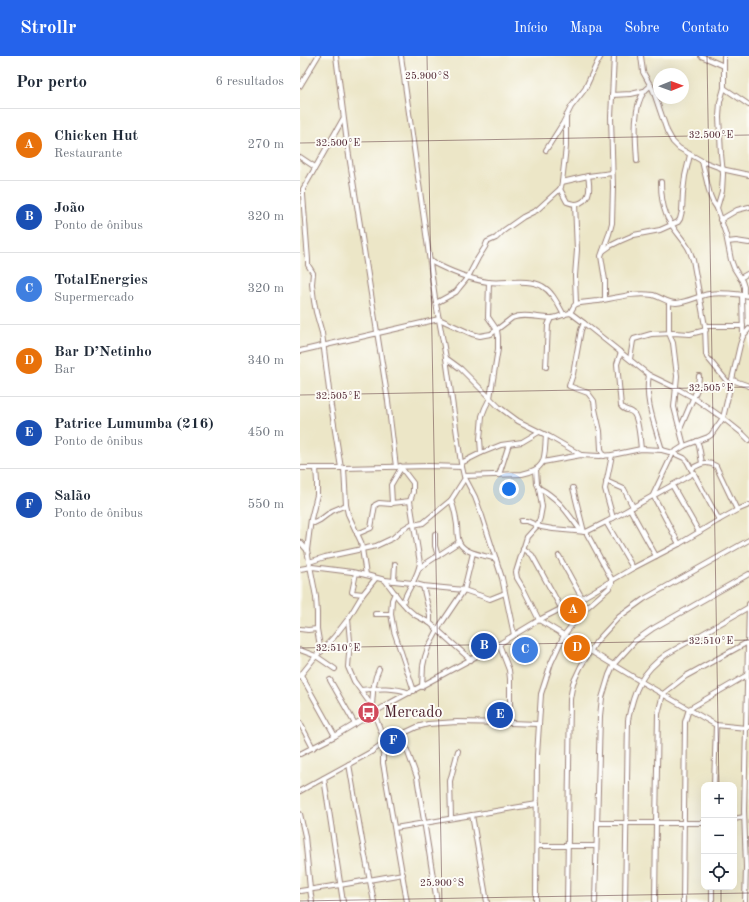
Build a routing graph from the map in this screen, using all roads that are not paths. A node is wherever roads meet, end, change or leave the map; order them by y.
1 (318, 56) edge
2 (336, 56) edge
3 (401, 56) edge
4 (601, 56) edge
5 (614, 56) edge
6 (641, 56) edge
7 (701, 56) edge
8 (724, 56) edge
9 (724, 66) junction
10 (651, 85) junction
11 (300, 86) edge
12 (724, 88) junction
13 (644, 91) junction
14 (612, 95) junction
15 (749, 105) edge
16 (566, 116) junction
17 (344, 118) junction
18 (546, 150) dead end
19 (690, 155) junction
20 (300, 157) edge
21 (637, 161) dead end
22 (702, 161) junction
23 (315, 167) junction
24 (722, 169) junction
25 (612, 172) junction
26 (749, 175) edge
27 (588, 176) junction
28 (562, 182) junction
29 (661, 182) dead end
30 (560, 189) junction
31 (575, 204) junction
32 (749, 206) edge
33 (717, 208) junction
34 (720, 220) junction
35 (672, 225) junction
36 (728, 242) junction
37 (749, 243) edge
38 (603, 251) junction
39 (430, 261) junction
40 (749, 273) edge
41 (468, 276) junction
42 (740, 278) junction
43 (489, 282) junction
44 (745, 295) edge
45 (700, 297) junction
46 (605, 299) junction
47 (669, 302) junction
48 (436, 303) junction
49 (576, 304) junction
50 (570, 313) junction
51 (564, 315) junction
52 (551, 318) junction
53 (439, 319) junction
54 (584, 323) junction
55 (743, 326) junction
56 (706, 328) junction
57 (749, 329) edge
58 (497, 330) junction
59 (377, 332) junction
60 (669, 333) junction
61 (743, 336) junction
62 (323, 345) junction
63 (300, 351) edge
64 (621, 352) junction
65 (446, 358) junction
66 (630, 359) junction
67 (546, 367) dead end
68 (649, 375) junction
69 (699, 376) dead end
70 (732, 380) junction
71 (730, 385) junction
72 (749, 386) edge
73 (676, 388) junction
74 (490, 398) junction
75 (694, 398) junction
76 (723, 418) junction
77 (680, 429) junction
78 (540, 432) junction
79 (546, 435) junction
80 (749, 440) edge
81 (697, 441) junction
82 (509, 444) junction
83 (684, 446) junction
84 (641, 449) junction
85 (662, 450) junction
86 (481, 452) junction
87 (673, 453) junction
88 (581, 455) junction
89 (612, 455) junction
90 (604, 456) junction
91 (543, 462) junction
92 (702, 463) junction
93 (461, 465) junction
94 (399, 467) junction
95 (300, 468) edge
96 (316, 468) junction
97 (342, 468) junction
98 (536, 470) junction
99 (692, 471) junction
100 (499, 475) junction
101 (465, 477) junction
102 (606, 481) junction
103 (672, 485) junction
104 (539, 488) junction
105 (573, 488) dead end
106 (653, 495) junction
107 (451, 500) junction
108 (410, 501) junction
109 (392, 503) junction
110 (346, 505) junction
111 (749, 505) edge
112 (632, 508) junction
113 (737, 510) junction
114 (613, 518) junction
115 (719, 520) junction
116 (521, 521) dead end
117 (311, 522) junction
118 (606, 522) junction
119 (413, 524) junction
120 (538, 526) junction
121 (584, 532) junction
122 (699, 532) junction
123 (357, 534) junction
124 (435, 534) dead end
125 (749, 540) edge
126 (300, 542) edge
127 (459, 542) junction
128 (679, 544) junction
129 (523, 548) junction
130 (362, 549) junction
131 (307, 550) junction
132 (473, 553) junction
133 (438, 556) junction
134 (559, 556) dead end
135 (656, 556) junction
136 (496, 559) junction
137 (309, 562) junction
138 (395, 564) dead end
139 (300, 568) edge
140 (310, 568) junction
141 (419, 568) junction
142 (633, 568) junction
143 (356, 573) junction
144 (749, 574) edge
145 (366, 575) junction
146 (376, 578) junction
147 (385, 580) junction
148 (612, 580) junction
149 (394, 581) junction
150 (412, 583) junction
151 (423, 586) junction
152 (464, 590) junction
153 (395, 593) junction
154 (506, 593) junction
155 (363, 594) junction
156 (582, 598) junction
157 (402, 603) junction
158 (749, 604) edge
159 (749, 607) edge
160 (561, 608) junction
161 (375, 614) dead end
162 (391, 614) junction
163 (348, 619) junction
164 (539, 620) junction
165 (430, 623) junction
166 (300, 628) edge
167 (317, 630) junction
168 (438, 630) junction
169 (514, 635) junction
170 (564, 635) junction
171 (748, 642) junction
172 (499, 644) junction
173 (300, 650) edge
174 (591, 651) junction
175 (321, 652) junction
176 (316, 656) junction
177 (471, 660) junction
178 (614, 664) junction
179 (748, 664) edge
180 (335, 669) dead end
181 (379, 669) dead end
182 (747, 675) junction
183 (301, 676) edge
184 (330, 680) dead end
185 (640, 681) junction
186 (422, 687) junction
187 (373, 689) junction
188 (361, 690) junction
189 (412, 692) junction
190 (663, 694) junction
191 (372, 706) junction
192 (689, 709) junction
193 (374, 713) junction
194 (300, 723) edge
195 (510, 723) junction
196 (355, 724) junction
197 (538, 724) junction
198 (716, 725) junction
199 (747, 730) edge
200 (401, 734) junction
201 (335, 736) junction
202 (385, 742) junction
203 (313, 748) junction
204 (376, 748) junction
205 (458, 751) dead end
206 (300, 754) edge
207 (382, 756) junction
208 (349, 764) junction
209 (324, 778) junction
210 (714, 782) edge
211 (300, 791) edge
212 (537, 804) junction
213 (747, 811) edge
214 (300, 814) edge
215 (472, 815) junction
216 (744, 817) junction
217 (451, 818) junction
218 (737, 818) edge
219 (424, 822) junction
220 (597, 823) junction
221 (701, 823) edge
222 (627, 824) junction
223 (656, 824) junction
224 (684, 824) junction
225 (395, 828) junction
226 (537, 846) junction
227 (568, 846) junction
228 (596, 846) junction
229 (747, 867) edge
230 (402, 874) junction
231 (369, 880) junction
232 (340, 885) junction
233 (310, 890) junction
234 (712, 890) edge
235 (300, 891) edge
236 (312, 902) edge
237 (342, 902) edge
238 (374, 902) edge
239 (407, 902) edge
240 (437, 902) edge
241 (487, 902) edge
242 (536, 902) edge
243 (567, 902) edge
244 (595, 902) edge
245 (625, 902) edge
246 (655, 902) edge
247 (683, 902) edge
248 (712, 902) edge
249 (745, 902) edge

1 - 11 street
2 - 17 street
3 - 39 street
4 - 16 street
5 - 14 street
6 - 10 street
7 - 9 street
8 - 9 street
9 - 12 street
10 - 13 street
10 - 19 street
12 - 15 street
12 - 24 street
13 - 14 street
13 - 21 street
14 - 25 street
16 - 18 street
16 - 28 street
17 - 23 street
17 - 59 street
19 - 22 street
19 - 35 street
20 - 23 street
22 - 24 street
22 - 33 street
23 - 62 street
24 - 26 street
24 - 33 street
25 - 27 street
25 - 38 street
27 - 28 street
27 - 31 street
28 - 30 street
29 - 35 street
30 - 31 street
30 - 41 street
31 - 49 street
32 - 34 street
33 - 34 street
34 - 36 street
35 - 38 street
35 - 45 street
36 - 37 street
36 - 42 street
38 - 46 street
39 - 41 street
39 - 48 street
40 - 42 street
41 - 43 street
41 - 48 street
42 - 44 street
43 - 51 street
43 - 58 street
44 - 45 street
44 - 55 street
45 - 47 street
45 - 56 street
46 - 47 street
46 - 49 street
47 - 60 street
48 - 53 street
49 - 50 street
50 - 51 street
50 - 54 street
51 - 52 street
52 - 58 street
52 - 67 street
53 - 58 street
53 - 59 street
53 - 65 street
54 - 64 street
54 - 90 street
55 - 56 street
55 - 61 street
56 - 60 street
56 - 71 street
57 - 61 street
58 - 74 street
59 - 62 street
59 - 94 street
60 - 66 street
60 - 73 street
61 - 70 street
62 - 63 street
62 - 97 street
64 - 66 street
64 - 84 street
65 - 74 street
65 - 93 street
66 - 68 street
68 - 73 street
68 - 85 street
69 - 75 street
70 - 71 street
70 - 72 street
71 - 76 street
73 - 75 street
73 - 77 street
74 - 78 street
74 - 86 street
75 - 76 street
75 - 77 street
76 - 80 street
76 - 81 street
77 - 83 street
78 - 79 street
78 - 82 street
79 - 88 street
79 - 91 street
81 - 83 street
81 - 92 street
82 - 86 street
82 - 100 street
83 - 87 street
84 - 85 street
84 - 89 street
85 - 87 street
86 - 93 street
87 - 99 street
87 - 106 street
88 - 90 street
88 - 91 street
89 - 90 street
89 - 102 street
91 - 98 street
92 - 99 street
92 - 113 street
93 - 94 street
93 - 101 street
94 - 97 street
94 - 108 street
94 - 109 street
95 - 96 street
96 - 97 street
96 - 117 street
97 - 110 street
98 - 100 street
98 - 104 street
99 - 103 street
99 - 115 street
100 - 101 street
101 - 107 street
101 - 136 street
102 - 112 street
102 - 114 street
103 - 106 street
103 - 122 street
104 - 120 street
104 - 121 street
105 - 121 street
106 - 112 street
106 - 128 street
107 - 119 street
107 - 127 street
108 - 109 street
108 - 119 street
109 - 123 street
110 - 117 street
110 - 123 street
111 - 113 street
112 - 114 street
112 - 135 street
113 - 115 street
114 - 118 street
115 - 122 street
116 - 120 street
117 - 131 street
118 - 121 street
118 - 142 street
119 - 130 street
119 - 141 street
120 - 121 street
120 - 129 street
121 - 148 street
122 - 128 street
123 - 130 street
124 - 133 street
125 - 174 street
126 - 131 street
127 - 132 street
127 - 133 street
128 - 135 street
129 - 160 street
129 - 164 street
130 - 137 street
130 - 145 street
131 - 137 street
132 - 136 street
132 - 152 street
133 - 141 street
134 - 156 street
135 - 142 street
136 - 154 street
137 - 140 street
138 - 149 street
139 - 140 street
140 - 143 street
140 - 167 street
141 - 150 street
142 - 148 street
143 - 145 street
143 - 155 street
144 - 178 street
145 - 146 street
146 - 147 street
146 - 155 street
147 - 149 street
147 - 153 street
148 - 156 street
148 - 170 street
149 - 150 street
150 - 151 street
150 - 157 street
151 - 152 street
151 - 165 street
152 - 154 street
152 - 168 street
153 - 157 street
153 - 162 street
154 - 169 street
155 - 163 street
156 - 160 street
157 - 165 street
158 - 159 street
159 - 171 street
159 - 185 street
160 - 164 street
161 - 162 street
162 - 189 street
163 - 175 street
163 - 188 street
164 - 169 street
164 - 170 street
165 - 168 street
166 - 167 street
167 - 175 street
168 - 177 street
168 - 186 street
169 - 172 street
170 - 174 street
170 - 197 street
171 - 179 street
171 - 190 street
172 - 177 street
172 - 195 street
173 - 176 street
174 - 178 street
174 - 227 street
175 - 176 street
176 - 180 street
176 - 183 street
177 - 186 street
178 - 185 street
178 - 220 street
179 - 182 street
181 - 187 street
182 - 192 street
182 - 199 street
183 - 201 street
184 - 196 street
185 - 190 street
185 - 222 street
186 - 189 street
187 - 188 street
187 - 189 street
187 - 191 street
188 - 191 street
189 - 193 street
190 - 192 street
190 - 223 street
191 - 193 street
192 - 198 street
192 - 224 street
193 - 196 street
193 - 202 street
194 - 203 street
195 - 197 street
195 - 200 street
196 - 201 street
197 - 212 street
198 - 199 street
198 - 210 street
199 - 213 street
200 - 202 street
200 - 219 street
201 - 203 street
202 - 204 street
202 - 207 street
203 - 206 street
204 - 207 street
204 - 208 street
205 - 217 street
207 - 225 street
208 - 209 street
208 - 231 street
209 - 211 street
209 - 232 street
212 - 215 street
212 - 226 street
213 - 216 street
214 - 233 street
215 - 217 street
215 - 241 street
216 - 218 street
216 - 229 street
217 - 219 street
219 - 225 street
219 - 240 street
220 - 222 street
220 - 228 street
221 - 224 street
222 - 223 street
222 - 245 street
223 - 224 street
223 - 246 street
224 - 247 street
225 - 230 street
226 - 227 street
226 - 242 street
227 - 228 street
227 - 243 street
228 - 244 street
229 - 249 street
230 - 231 street
230 - 239 street
231 - 232 street
231 - 238 street
232 - 233 street
232 - 237 street
233 - 235 street
233 - 236 street
234 - 248 street

